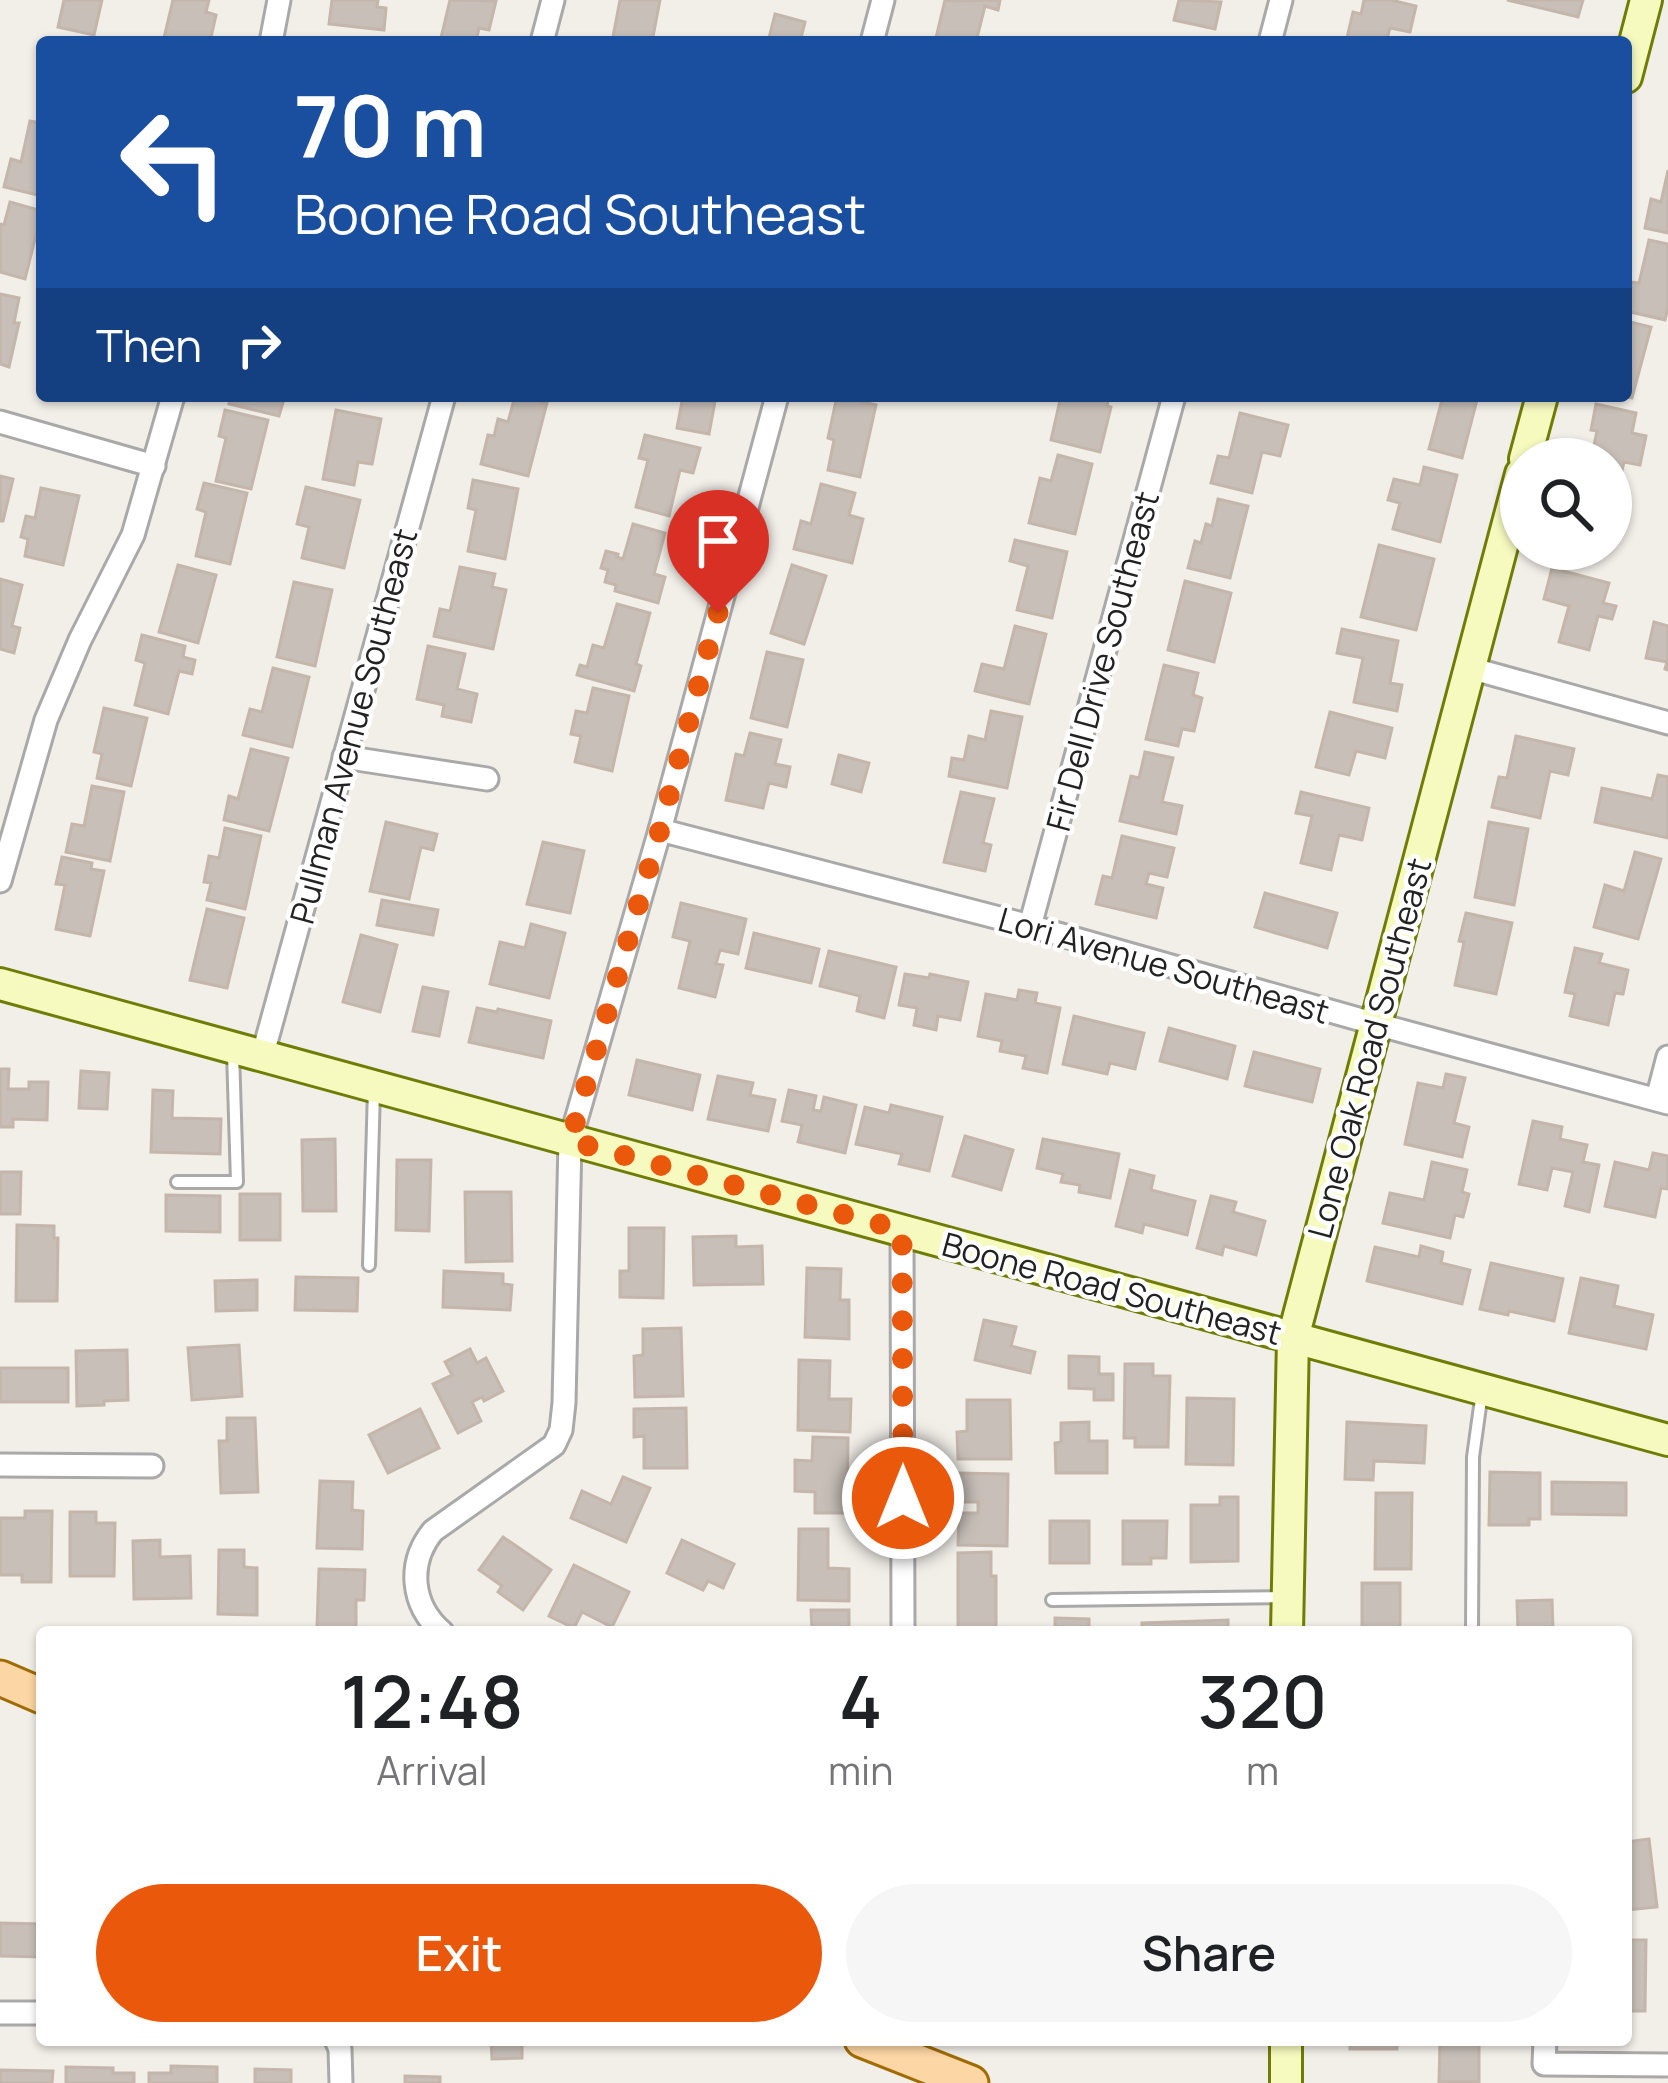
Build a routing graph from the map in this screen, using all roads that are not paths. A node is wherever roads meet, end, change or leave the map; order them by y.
1 (279, 0) edge
2 (553, 0) edge
3 (883, 0) edge
4 (1282, 0) edge
5 (1646, 0) edge
6 (272, 36) edge
7 (544, 36) edge
8 (874, 36) edge
9 (1272, 36) edge
10 (1632, 54) edge
11 (171, 402) edge
12 (442, 402) edge
13 (775, 402) edge
14 (1172, 402) edge
15 (1540, 402) edge
16 (0, 422) edge
17 (1531, 438) edge
18 (154, 466) junction
19 (1500, 554) edge
20 (1470, 668) junction
21 (1668, 723) edge
22 (344, 757) junction
23 (487, 779) dead end
24 (660, 830) junction
25 (0, 881) edge
26 (1030, 926) junction
27 (0, 984) edge
28 (1376, 1024) junction
29 (247, 1052) junction
30 (1668, 1057) edge
31 (374, 1087) junction
32 (1662, 1101) edge
33 (570, 1141) junction
34 (177, 1182) dead end
35 (902, 1230) junction
36 (369, 1265) dead end
37 (1293, 1338) junction
38 (1482, 1389) junction
39 (1668, 1440) edge
40 (0, 1465) edge
41 (152, 1466) dead end
42 (1287, 1597) junction
43 (1052, 1600) dead end
44 (437, 1626) edge
45 (903, 1626) edge
46 (1287, 1626) edge
47 (1472, 1626) edge
48 (0, 1678) edge
49 (36, 1693) edge
50 (0, 2013) edge
51 (36, 2013) edge
52 (339, 2046) edge
53 (877, 2046) edge
54 (1286, 2046) edge
55 (1545, 2046) edge
56 (1668, 2065) edge
57 (340, 2083) edge
58 (971, 2083) edge
59 (1286, 2083) edge

1 - 6 street
2 - 7 street
3 - 8 street
4 - 9 street
5 - 10 street
11 - 18 street
12 - 22 street, Pullman Avenue Southeast
13 - 24 street
14 - 26 street, Fir Dell Drive Southeast
15 - 17 street
16 - 18 street
18 - 25 street
19 - 20 street, Lone Oak Road Southeast
20 - 21 street
20 - 28 street, Lone Oak Road Southeast
22 - 23 street
22 - 29 street, Pullman Avenue Southeast
24 - 26 street, Lori Avenue Southeast
24 - 33 street
26 - 28 street, Lori Avenue Southeast
27 - 29 street, Boone Road Southeast
28 - 32 street, Lori Avenue Southeast
28 - 37 street, Lone Oak Road Southeast
29 - 31 street, Boone Road Southeast
29 - 34 lane
30 - 32 street
31 - 33 street, Boone Road Southeast
31 - 36 lane
33 - 35 street, Boone Road Southeast
33 - 44 street
35 - 37 street, Boone Road Southeast
35 - 45 street
37 - 38 street, Boone Road Southeast
37 - 42 street, Lone Oak Road Southeast
38 - 39 street, Boone Road Southeast
38 - 47 lane
40 - 41 street
42 - 43 lane
42 - 46 street, Lone Oak Road Southeast
48 - 49 main road
50 - 51 street
52 - 57 street
53 - 58 main road
54 - 59 street
55 - 56 street

